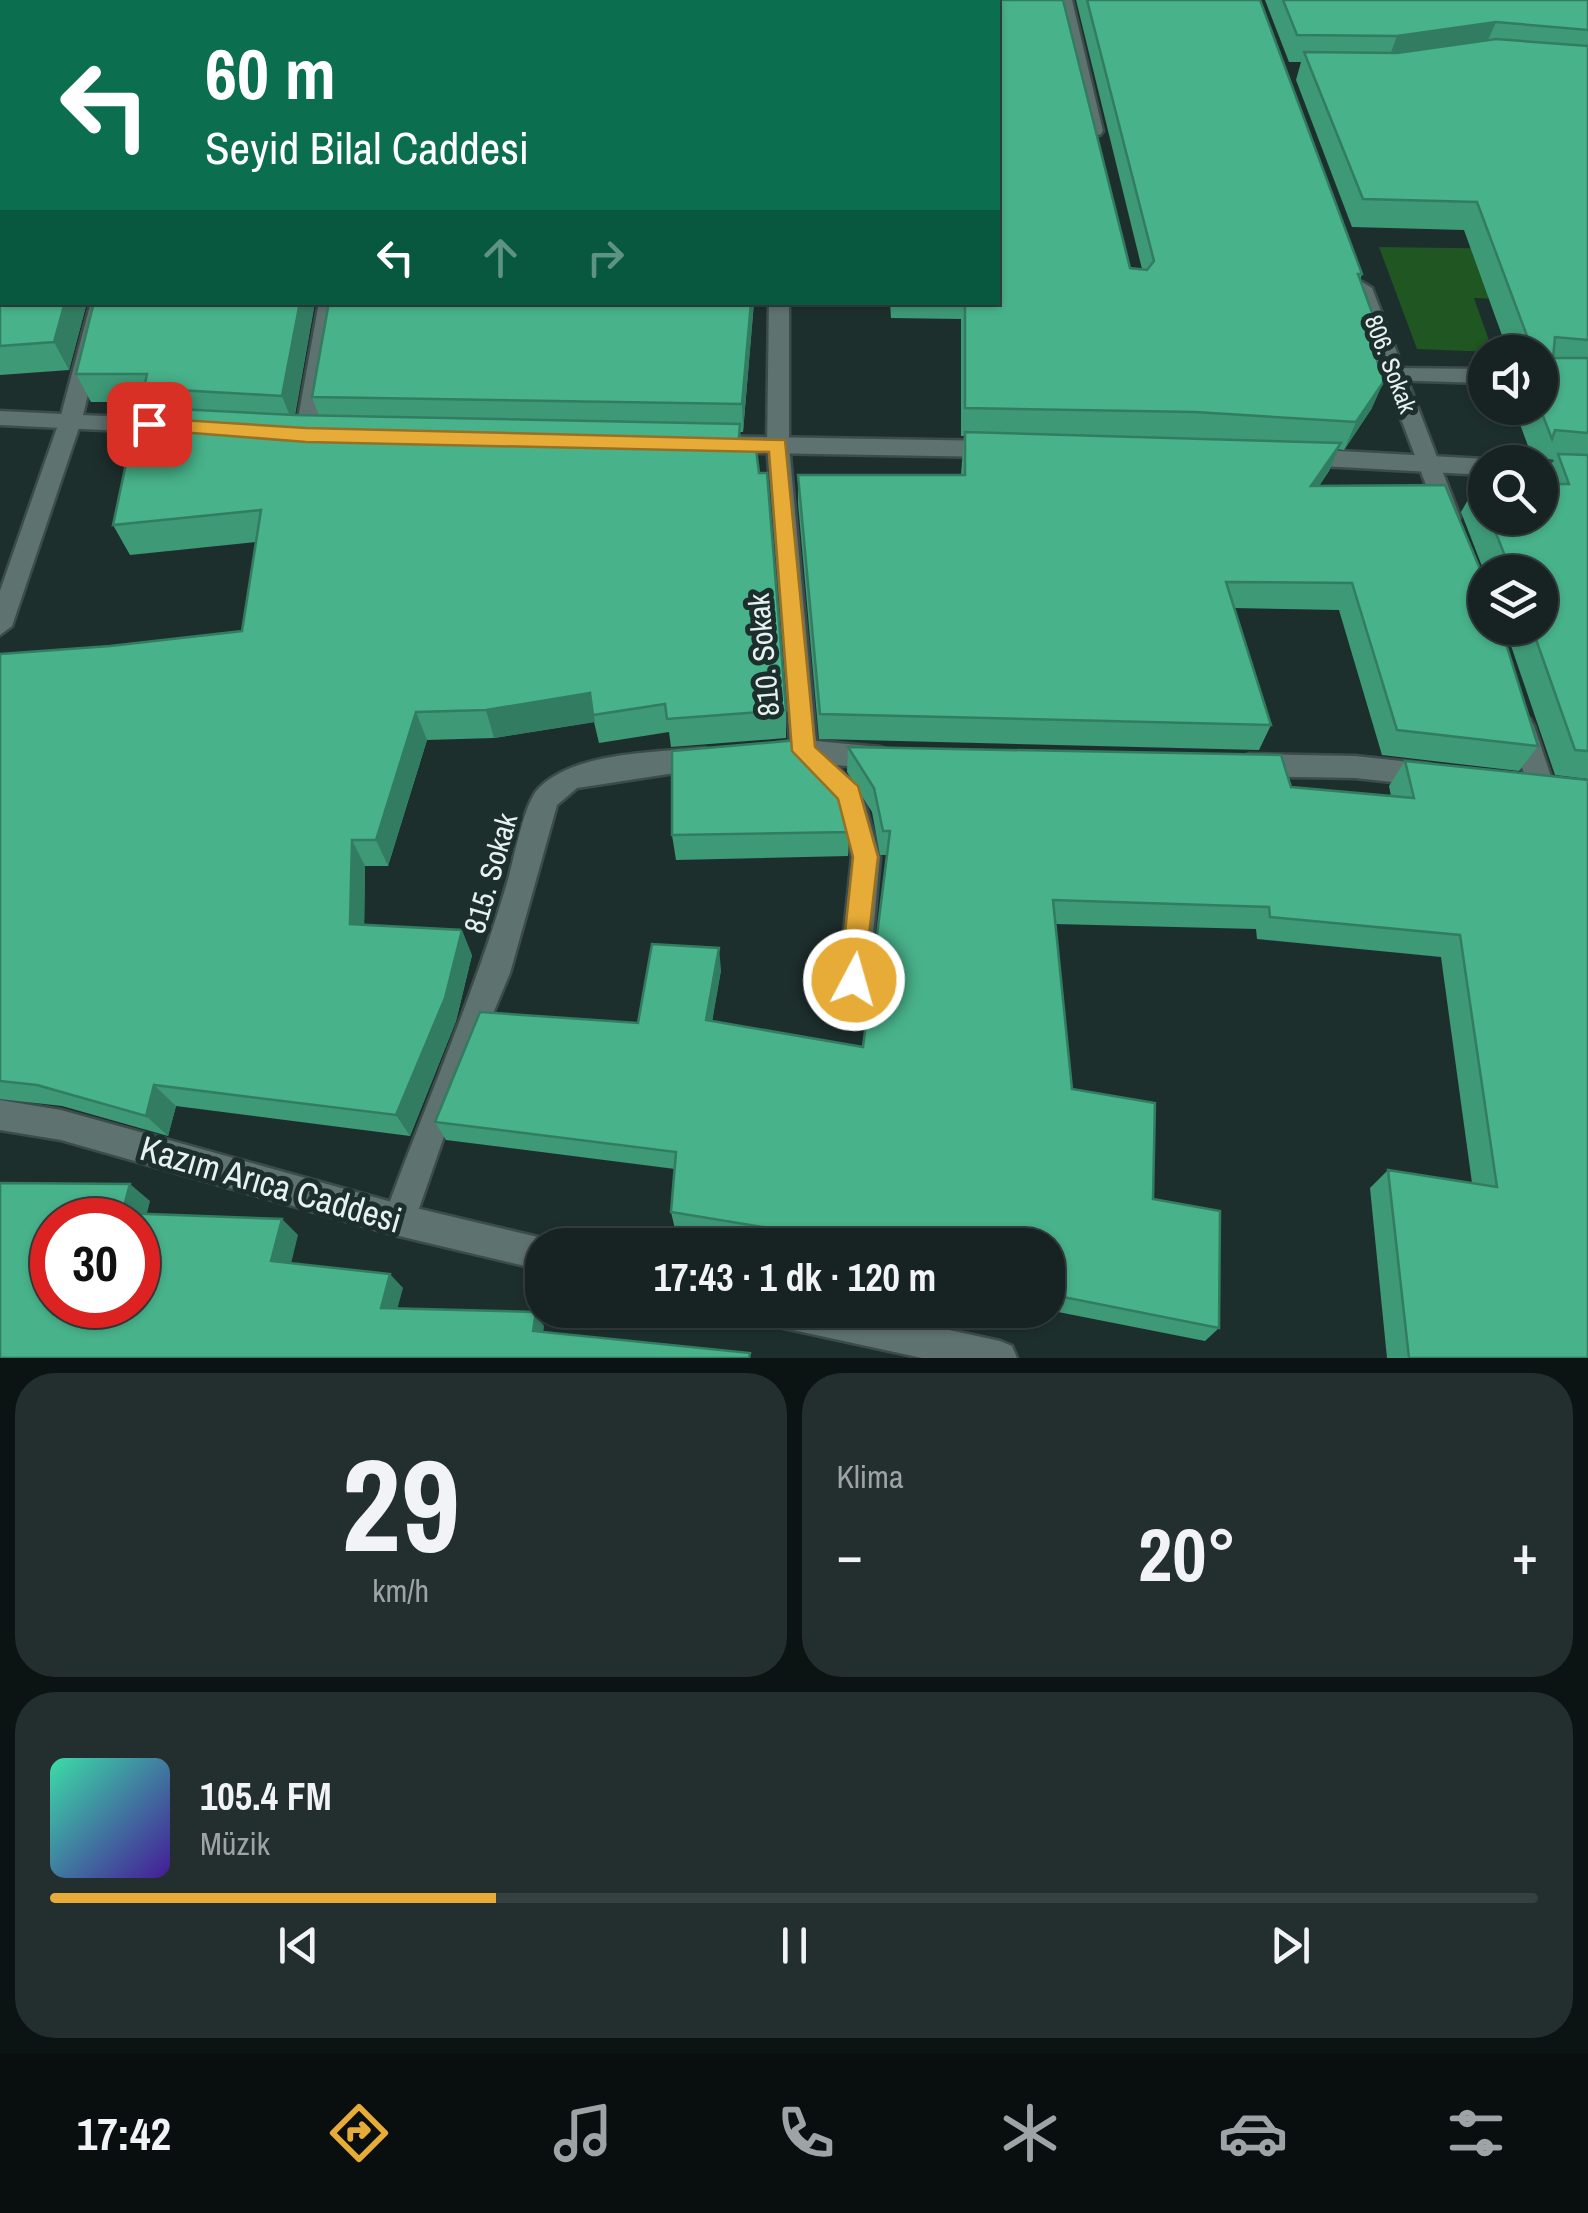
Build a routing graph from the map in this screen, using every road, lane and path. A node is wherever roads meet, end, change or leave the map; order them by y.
1 (1064, 0) edge
2 (1097, 145) edge
3 (1354, 268) edge
4 (100, 305) edge
5 (328, 305) edge
6 (779, 305) edge
7 (1395, 376) junction
8 (1468, 376) edge
9 (0, 418) edge
10 (71, 420) junction
11 (188, 427) edge
12 (306, 434) edge
13 (680, 443) edge
14 (778, 445) junction
15 (1011, 449) edge
16 (1282, 456) edge
17 (1429, 463) junction
18 (1468, 465) edge
19 (1558, 471) edge
20 (1588, 473) edge
21 (1455, 534) edge
22 (0, 626) edge
23 (1511, 695) edge
24 (804, 751) junction
25 (915, 758) edge
26 (1215, 764) edge
27 (1448, 778) edge
28 (1504, 784) edge
29 (1542, 788) junction
30 (1572, 792) edge
31 (854, 980) dead end
32 (0, 1115) edge
33 (399, 1220) junction
34 (525, 1250) edge
35 (862, 1328) edge
36 (1000, 1358) edge

1 - 2 street
3 - 7 street, 806. Sokak
4 - 10 street
5 - 12 street
6 - 14 street, 810. Sokak
7 - 8 street
7 - 17 street, 806. Sokak
9 - 10 street
10 - 11 street
10 - 22 street
13 - 14 street
14 - 15 street
14 - 24 street, 810. Sokak
16 - 17 street
17 - 18 street
17 - 21 street, 806. Sokak
19 - 20 street
23 - 29 street
24 - 25 street, 815. Sokak
24 - 31 street, 810. Sokak
24 - 33 street, 815. Sokak
26 - 27 street
28 - 29 street
29 - 30 street
32 - 33 street, Kazım Arıca Caddesi
33 - 34 street, Kazım Arıca Caddesi
35 - 36 street

